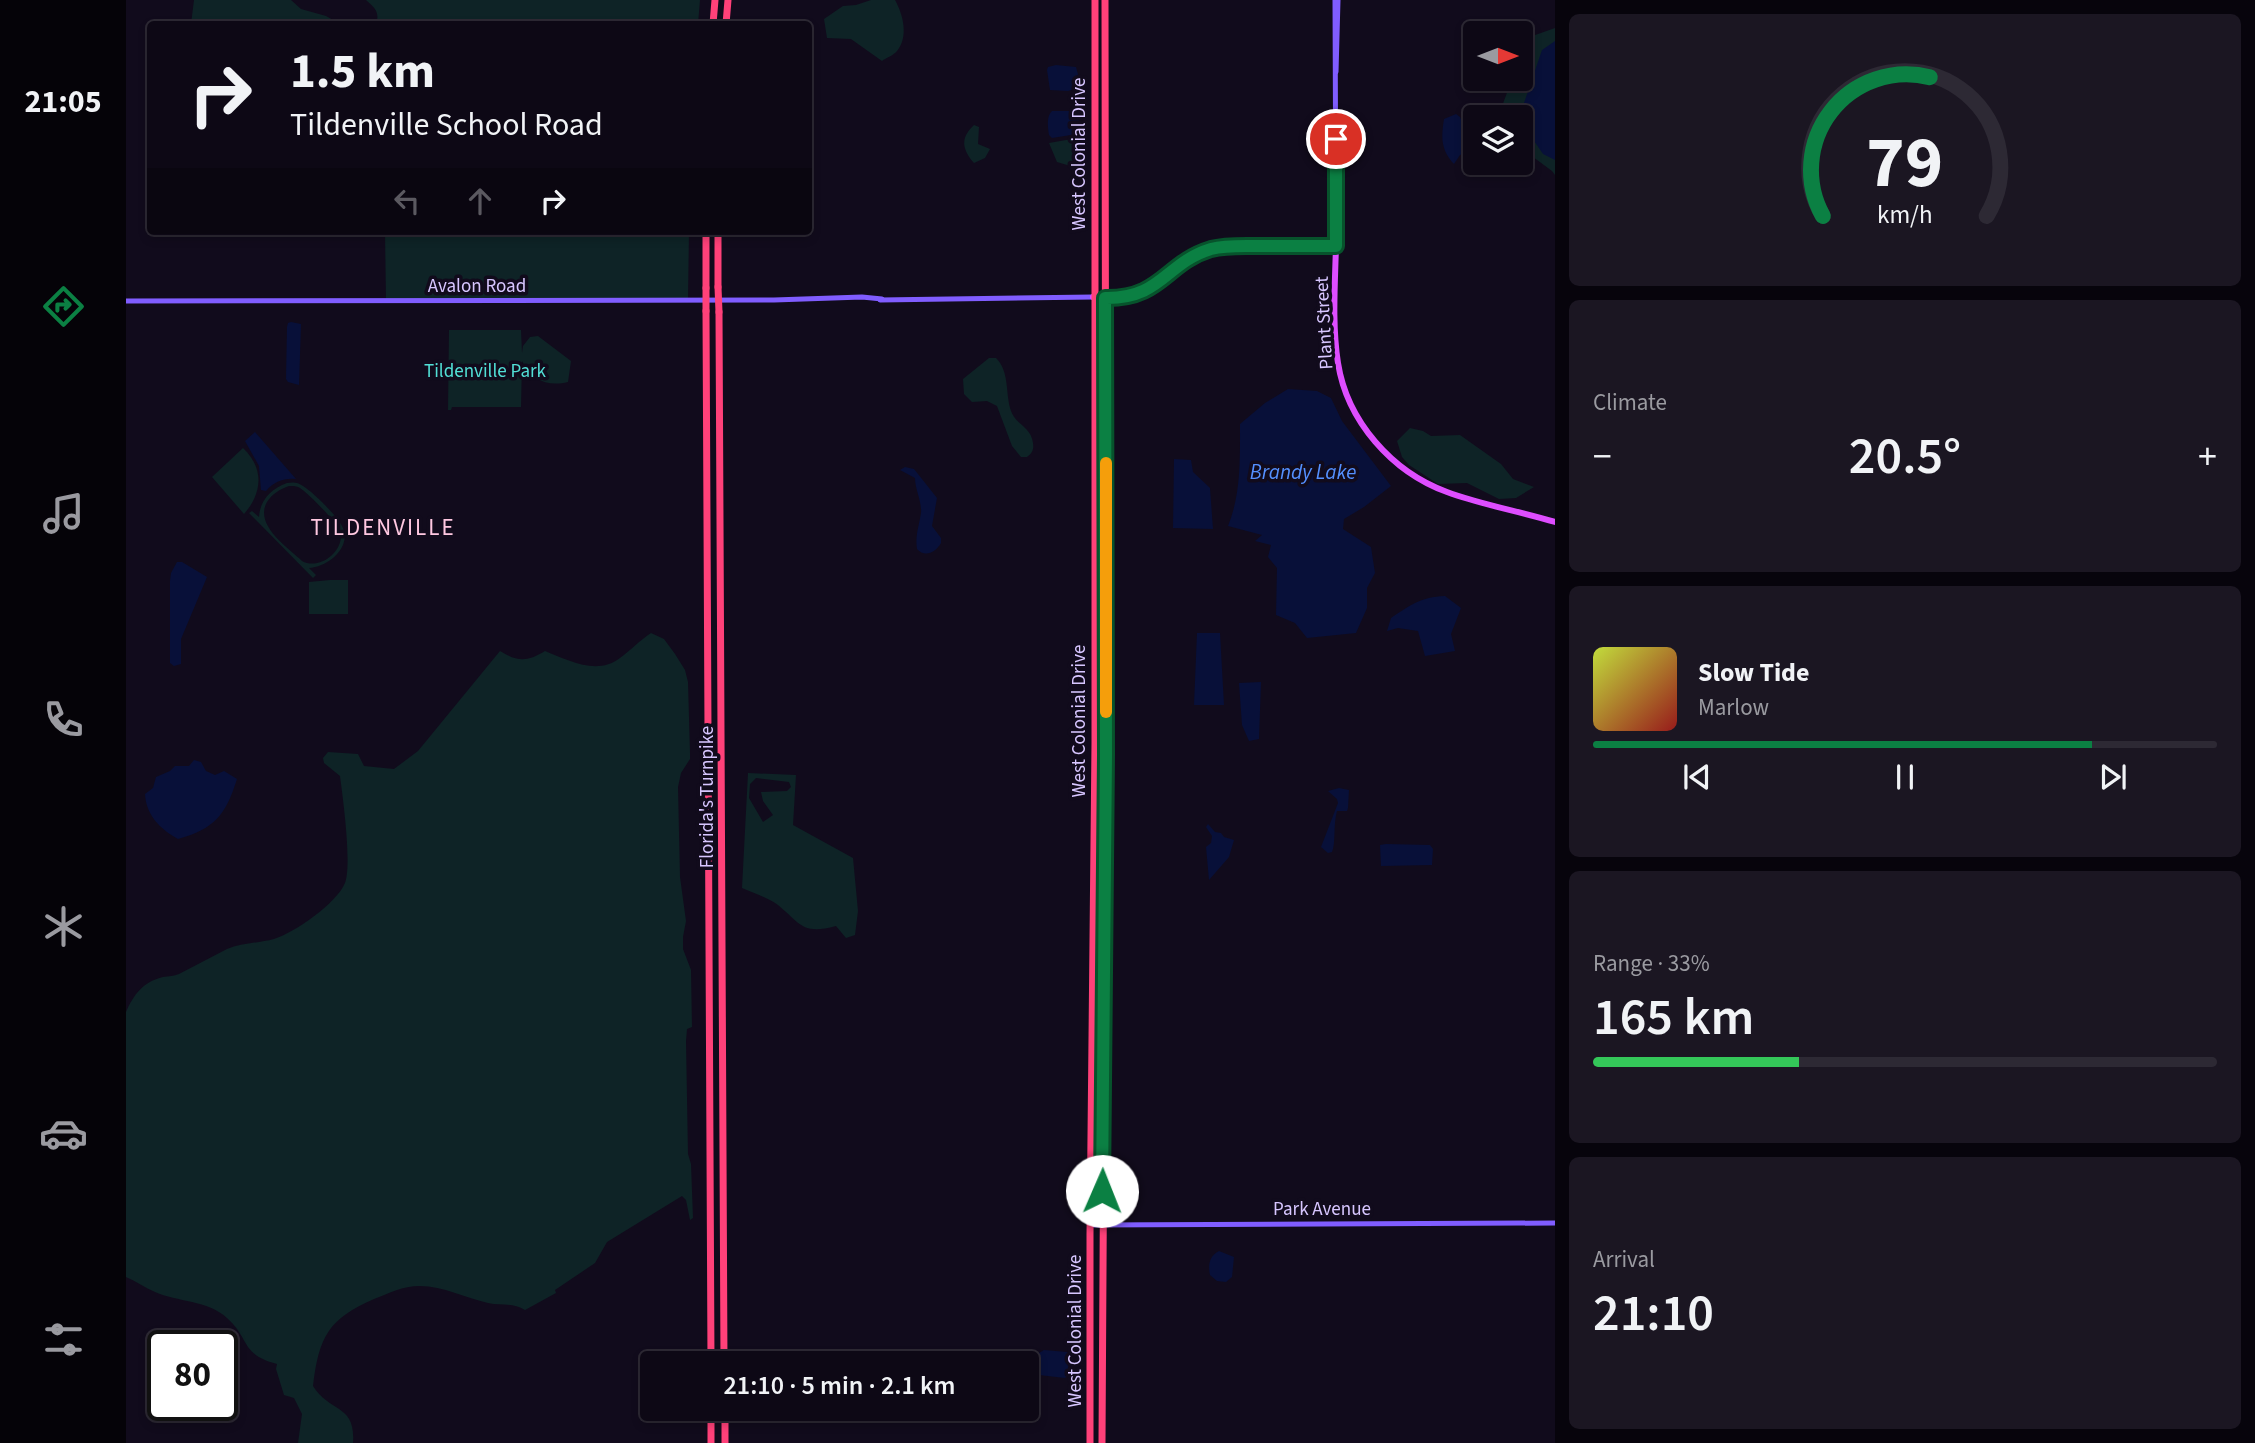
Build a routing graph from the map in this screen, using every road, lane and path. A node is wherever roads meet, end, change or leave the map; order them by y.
1 (715, 0) edge
2 (728, 0) edge
3 (1095, 0) edge
4 (1105, 0) edge
5 (1336, 0) edge
6 (713, 21) edge
7 (726, 21) edge
8 (706, 235) edge
9 (718, 235) edge
10 (1336, 246) junction
11 (1093, 297) junction
12 (1105, 298) junction
13 (126, 301) edge
14 (1094, 484) junction
15 (1094, 521) junction
16 (1555, 522) edge
17 (1106, 524) junction
18 (1106, 542) junction
19 (1095, 743) junction
20 (1106, 754) junction
21 (1094, 779) junction
22 (1105, 820) junction
23 (1092, 948) junction
24 (1092, 979) junction
25 (1104, 982) junction
26 (1104, 1010) junction
27 (1091, 1113) junction
28 (1102, 1140) junction
29 (1555, 1223) edge
30 (1090, 1225) junction
31 (1101, 1225) junction
32 (1090, 1308) junction
33 (1090, 1343) junction
34 (1101, 1348) junction
35 (711, 1351) edge
36 (724, 1351) edge
37 (1101, 1387) junction
38 (711, 1421) edge
39 (725, 1421) edge
40 (711, 1443) edge
41 (725, 1443) edge
42 (1090, 1443) edge
43 (1102, 1443) edge

1 - 6 highway
2 - 7 highway
3 - 11 highway, West Colonial Drive
4 - 12 highway, West Colonial Drive
5 - 10 main road
8 - 35 highway, Florida's Turnpike, bridge
9 - 36 highway, Florida's Turnpike, bridge
10 - 12 main road, Avalon Road
10 - 16 main road, Plant Street
11 - 12 main road, Avalon Road
11 - 13 main road, Avalon Road
11 - 14 highway, West Colonial Drive
12 - 17 highway, West Colonial Drive
14 - 15 highway, West Colonial Drive
14 - 17 highway
15 - 18 highway
15 - 19 highway, West Colonial Drive
17 - 18 highway, West Colonial Drive
18 - 20 highway, West Colonial Drive
19 - 20 highway
19 - 21 highway, West Colonial Drive
20 - 22 highway, West Colonial Drive
21 - 22 highway
21 - 23 highway, West Colonial Drive
22 - 25 highway, West Colonial Drive
23 - 24 highway, West Colonial Drive
23 - 25 highway
24 - 26 highway
24 - 27 highway, West Colonial Drive
25 - 26 highway, West Colonial Drive
26 - 28 highway, West Colonial Drive
27 - 28 highway
27 - 30 highway, West Colonial Drive
28 - 31 highway, West Colonial Drive
29 - 31 main road, Park Avenue
30 - 31 main road, Park Avenue
30 - 32 highway, West Colonial Drive
31 - 34 highway, West Colonial Drive
32 - 33 highway, West Colonial Drive
32 - 34 highway
33 - 37 highway
33 - 42 highway, West Colonial Drive
34 - 37 highway, West Colonial Drive
37 - 43 highway, West Colonial Drive
38 - 40 highway
39 - 41 highway

